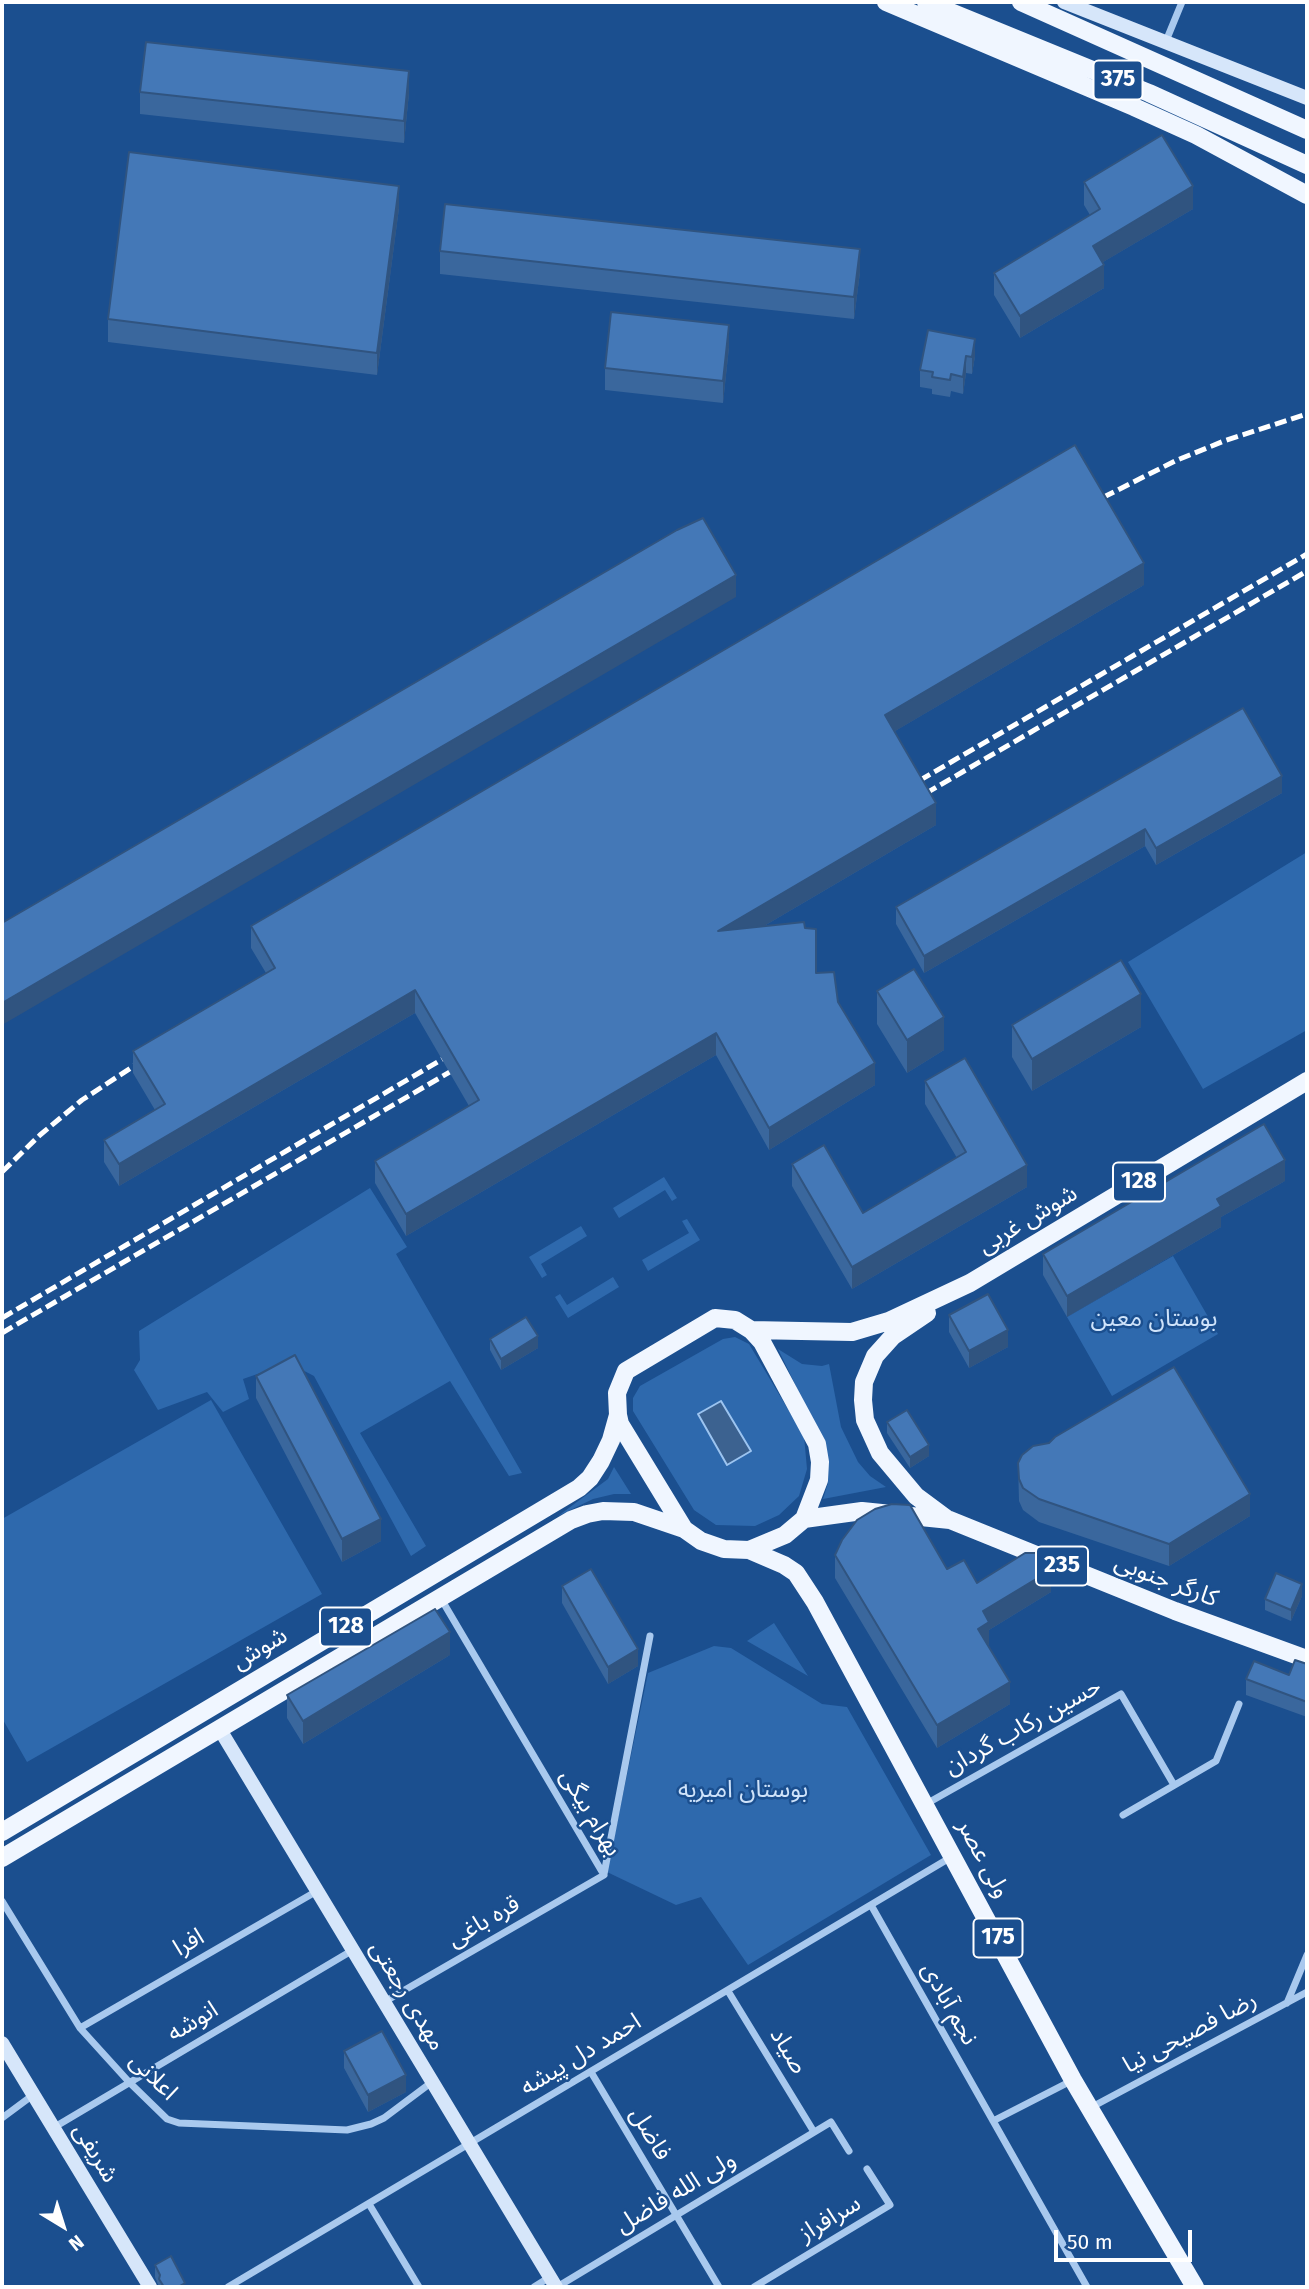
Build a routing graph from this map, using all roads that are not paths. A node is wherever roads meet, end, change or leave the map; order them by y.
1 (886, 2) edge
2 (926, 2) edge
3 (1021, 2) edge
4 (1064, 2) edge
5 (1182, 2) edge
6 (1166, 41) junction
7 (1307, 98) edge
8 (1307, 130) edge
9 (1307, 165) edge
10 (1307, 195) edge
11 (1307, 1081) edge
12 (970, 1283) junction
13 (751, 1330) junction
14 (618, 1415) junction
15 (804, 1520) junction
16 (950, 1520) junction
17 (684, 1529) junction
18 (749, 1550) junction
19 (440, 1597) junction
20 (650, 1636) dead end
21 (1307, 1659) edge
22 (1239, 1704) dead end
23 (219, 1728) junction
24 (1174, 1785) junction
25 (925, 1805) junction
26 (1123, 1815) dead end
27 (2, 1832) edge
28 (954, 1856) junction
29 (2, 1858) edge
30 (604, 1875) junction
31 (317, 1891) junction
32 (2, 1901) edge
33 (871, 1905) junction
34 (353, 1950) junction
35 (1307, 1955) edge
36 (728, 1991) junction
37 (1307, 1992) edge
38 (384, 2002) junction
39 (1287, 2003) junction
40 (80, 2028) junction
41 (2, 2043) edge
42 (591, 2072) junction
43 (1073, 2080) junction
44 (129, 2082) junction
45 (432, 2082) junction
46 (33, 2095) junction
47 (1090, 2108) junction
48 (2, 2118) edge
49 (993, 2122) junction
50 (53, 2128) junction
51 (814, 2132) junction
52 (469, 2144) junction
53 (849, 2151) dead end
54 (867, 2169) dead end
55 (369, 2204) junction
56 (676, 2216) junction
57 (554, 2284) edge
58 (150, 2287) edge
59 (228, 2287) edge
60 (419, 2287) edge
61 (534, 2287) edge
62 (719, 2287) edge
63 (754, 2287) edge
64 (1087, 2287) edge
65 (1195, 2287) edge

1 - 10 main road
2 - 9 main road, 375
3 - 8 main road, 375
4 - 6 street
5 - 6 street
6 - 7 street
11 - 12 main road, شوش غربی / 128
12 - 13 main road, شوش غربی / 128
12 - 16 main road
13 - 14 main road
13 - 15 main road
14 - 17 main road
14 - 27 main road, شوش / 128
15 - 16 main road, کارگر جنوبی / 235
15 - 18 main road
16 - 21 main road, کارگر جنوبی / 235
17 - 18 main road
17 - 19 main road, شوش / 128
18 - 25 main road, ولی عصر / 175
19 - 23 main road, شوش / 128
19 - 30 street, بهرام بیگی
20 - 30 street, بهرام بیگی
22 - 24 street
23 - 29 main road, شوش / 128
23 - 31 street, مهدی رجعتی
24 - 25 street, حسین رکاب‌ گردان
24 - 26 street
25 - 28 main road, ولی عصر / 175
28 - 33 street, احمد دل پیشه
28 - 43 main road, ولی عصر / 175
30 - 38 street, قره باغی
31 - 34 street, مهدی رجعتی
31 - 40 street, افرا
32 - 40 street, اعلانی
33 - 36 street, احمد دل پیشه
33 - 49 street, نجم آبادی
34 - 38 street, مهدی رجعتی
34 - 44 street, انوشه
35 - 39 street
36 - 42 street, احمد دل پیشه
36 - 51 street, صیاد
37 - 39 street, رضا فصیحی نیا
38 - 45 street, مهدی رجعتی
39 - 47 street, رضا فصیحی نیا
40 - 44 street, اعلانی
41 - 46 street, شریفی
42 - 52 street, احمد دل پیشه
42 - 56 street, فاضل
43 - 47 main road, ولی عصر / 175
43 - 49 street
44 - 45 street, اعلانی
44 - 50 street, انوشه
45 - 52 street, مهدی رجعتی
46 - 48 street
46 - 50 street, شریفی
47 - 65 main road, ولی عصر / 175
49 - 64 street, نجم آبادی
50 - 58 street, شریفی
51 - 53 street
51 - 56 street, ولی الله فاضل
52 - 55 street, احمد دل پیشه
52 - 57 street, مهدی رجعتی
54 - 63 street, سرافراز
55 - 59 street, احمد دل پیشه
55 - 60 street
56 - 57 street, ولی الله فاضل
56 - 62 street, فاضل
57 - 61 street, ولی الله فاضل

